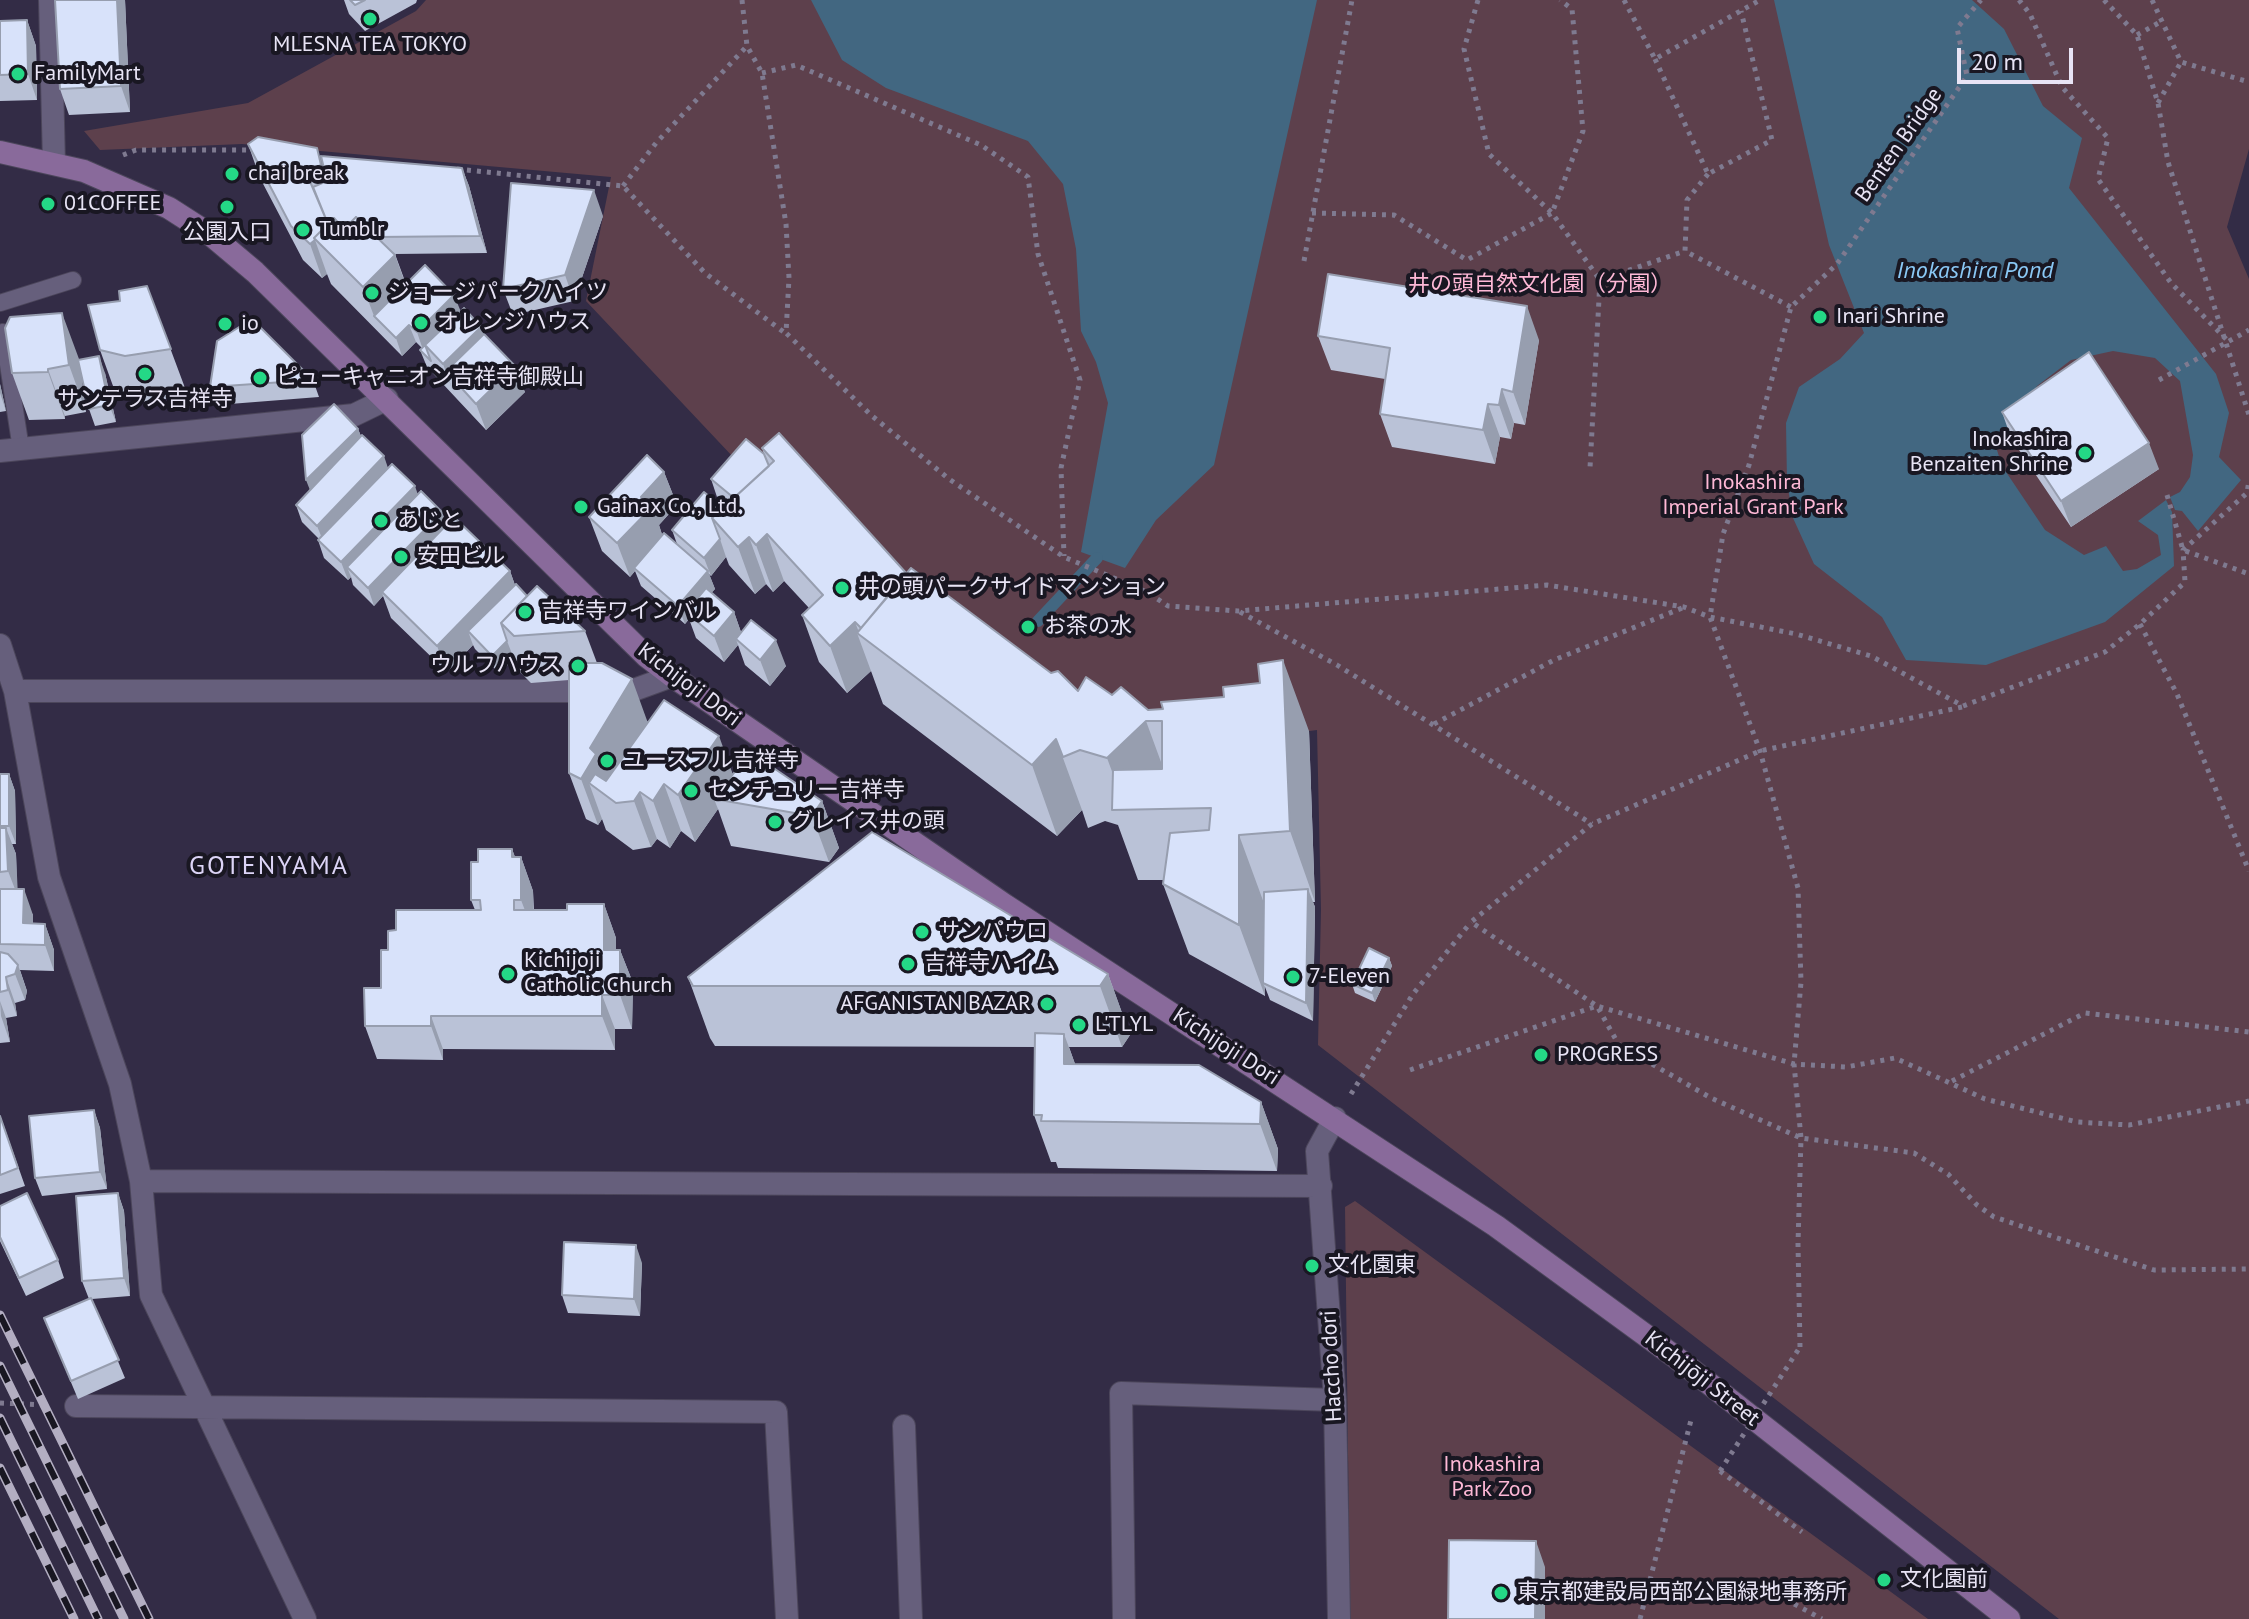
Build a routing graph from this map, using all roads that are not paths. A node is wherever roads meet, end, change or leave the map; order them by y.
1 (50, 0) edge
2 (0, 152) edge
3 (54, 163) junction
4 (73, 280) dead end
5 (0, 303) edge
6 (3, 332) edge
7 (387, 399) junction
8 (11, 450) edge
9 (0, 645) edge
10 (672, 676) junction
11 (15, 691) junction
12 (1335, 1118) junction
13 (141, 1181) junction
14 (1321, 1186) junction
15 (1335, 1400) junction
16 (76, 1406) road end
17 (206, 1408) junction
18 (904, 1426) dead end
19 (305, 1619) edge
20 (787, 1619) edge
21 (911, 1619) edge
22 (1124, 1619) edge
23 (1339, 1619) edge
24 (2009, 1619) edge

1 - 3 street
2 - 3 main road, Kichijoji Dori
3 - 7 main road, Kichijoji Dori
4 - 5 lane
6 - 8 lane
7 - 8 street
7 - 10 main road, Kichijoji Dori
9 - 11 street
10 - 11 street
10 - 12 main road, Kichijoji Dori
11 - 13 street
12 - 14 street, Haccho dori
12 - 24 main road, Kichijoji Dori
13 - 14 street
13 - 17 street
14 - 15 street, Haccho dori
15 - 22 street
15 - 23 street, Haccho dori
16 - 17 street
17 - 19 street
17 - 20 street
18 - 21 street

